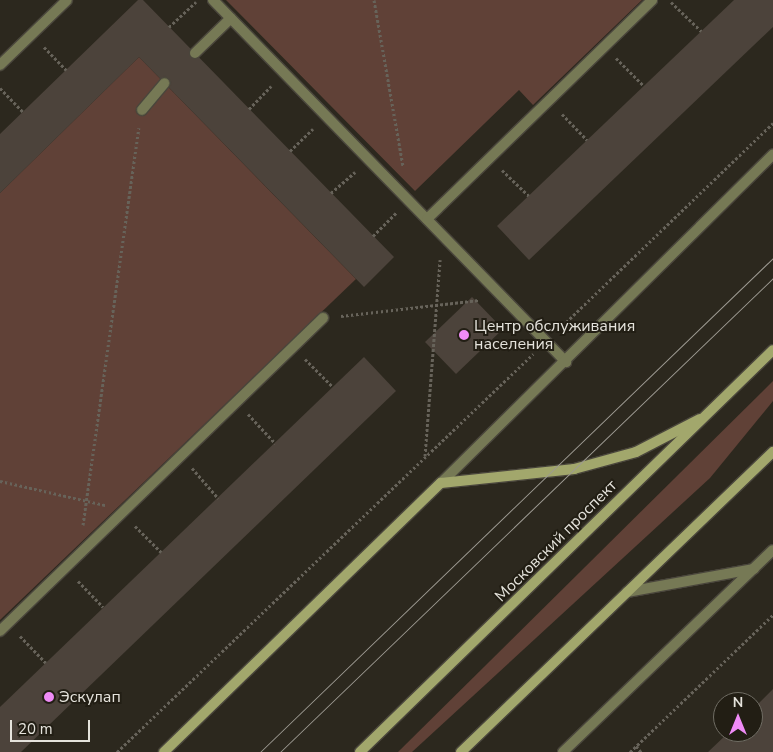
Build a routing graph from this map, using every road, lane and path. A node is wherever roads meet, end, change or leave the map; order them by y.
1 (67, 0) edge
2 (197, 0) edge
3 (213, 0) edge
4 (374, 0) edge
5 (652, 0) edge
6 (668, 0) edge
7 (231, 18) junction
8 (169, 27) dead end
9 (701, 31) dead end
10 (32, 34) junction
11 (604, 47) junction
12 (195, 53) dead end
13 (0, 64) edge
14 (66, 70) dead end
15 (284, 73) junction
16 (165, 84) dead end
17 (644, 86) dead end
18 (0, 88) edge
19 (549, 100) junction
20 (249, 109) dead end
21 (142, 110) joint
22 (23, 112) dead end
23 (326, 117) junction
24 (773, 123) edge
25 (587, 140) dead end
26 (290, 151) dead end
27 (773, 155) edge
28 (489, 158) junction
29 (368, 160) junction
30 (332, 193) dead end
31 (529, 196) dead end
32 (408, 201) junction
33 (426, 219) junction
34 (442, 235) junction
35 (373, 236) dead end
36 (502, 297) junction
37 (437, 305) junction
38 (323, 318) joint
39 (546, 342) junction
40 (292, 348) junction
41 (773, 350) edge
42 (566, 362) junction
43 (333, 387) dead end
44 (237, 402) junction
45 (700, 419) junction
46 (275, 443) dead end
47 (773, 452) edge
48 (180, 456) junction
49 (425, 457) junction
50 (0, 481) edge
51 (441, 484) junction
52 (218, 498) dead end
53 (87, 501) junction
54 (123, 512) junction
55 (773, 550) edge
56 (161, 552) dead end
57 (79, 554) junction
58 (66, 568) junction
59 (754, 568) junction
60 (627, 592) junction
61 (103, 607) dead end
62 (773, 615) edge
63 (4, 627) edge
64 (46, 663) dead end
65 (636, 746) junction
66 (117, 752) edge
67 (164, 752) edge
68 (360, 752) edge
69 (461, 752) edge
70 (563, 752) edge
71 (630, 752) edge
72 (642, 752) edge

1 - 10 street
2 - 8 path
3 - 7 street
4 - 32 path
5 - 11 street
6 - 9 path
7 - 12 street
7 - 15 street
10 - 13 street
10 - 14 path
11 - 17 path
11 - 19 street
15 - 20 path
15 - 23 street
16 - 21 street
18 - 22 path
19 - 25 path
19 - 28 street
21 - 53 path
23 - 26 path
23 - 29 street
24 - 39 path
27 - 42 street
28 - 31 path
28 - 33 street
29 - 30 path
29 - 32 street
32 - 33 street
32 - 35 path
33 - 34 street
34 - 36 street
34 - 37 path
36 - 37 path
36 - 39 street
37 - 38 path
37 - 49 path
38 - 40 street
39 - 42 street
39 - 49 path
40 - 43 path
40 - 44 street
41 - 45 main road, Московский проспект
42 - 51 street
44 - 46 path
44 - 48 street
45 - 51 main road
45 - 68 main road, Московский проспект
47 - 60 main road
48 - 52 path
48 - 54 street
49 - 66 path
50 - 53 path
51 - 67 main road
53 - 54 path
53 - 57 path
54 - 56 path
54 - 57 street
55 - 59 street
57 - 58 street
58 - 61 path
58 - 63 street
59 - 60 street
59 - 70 street
60 - 69 main road
62 - 65 path
63 - 64 path
65 - 71 path
65 - 72 path

